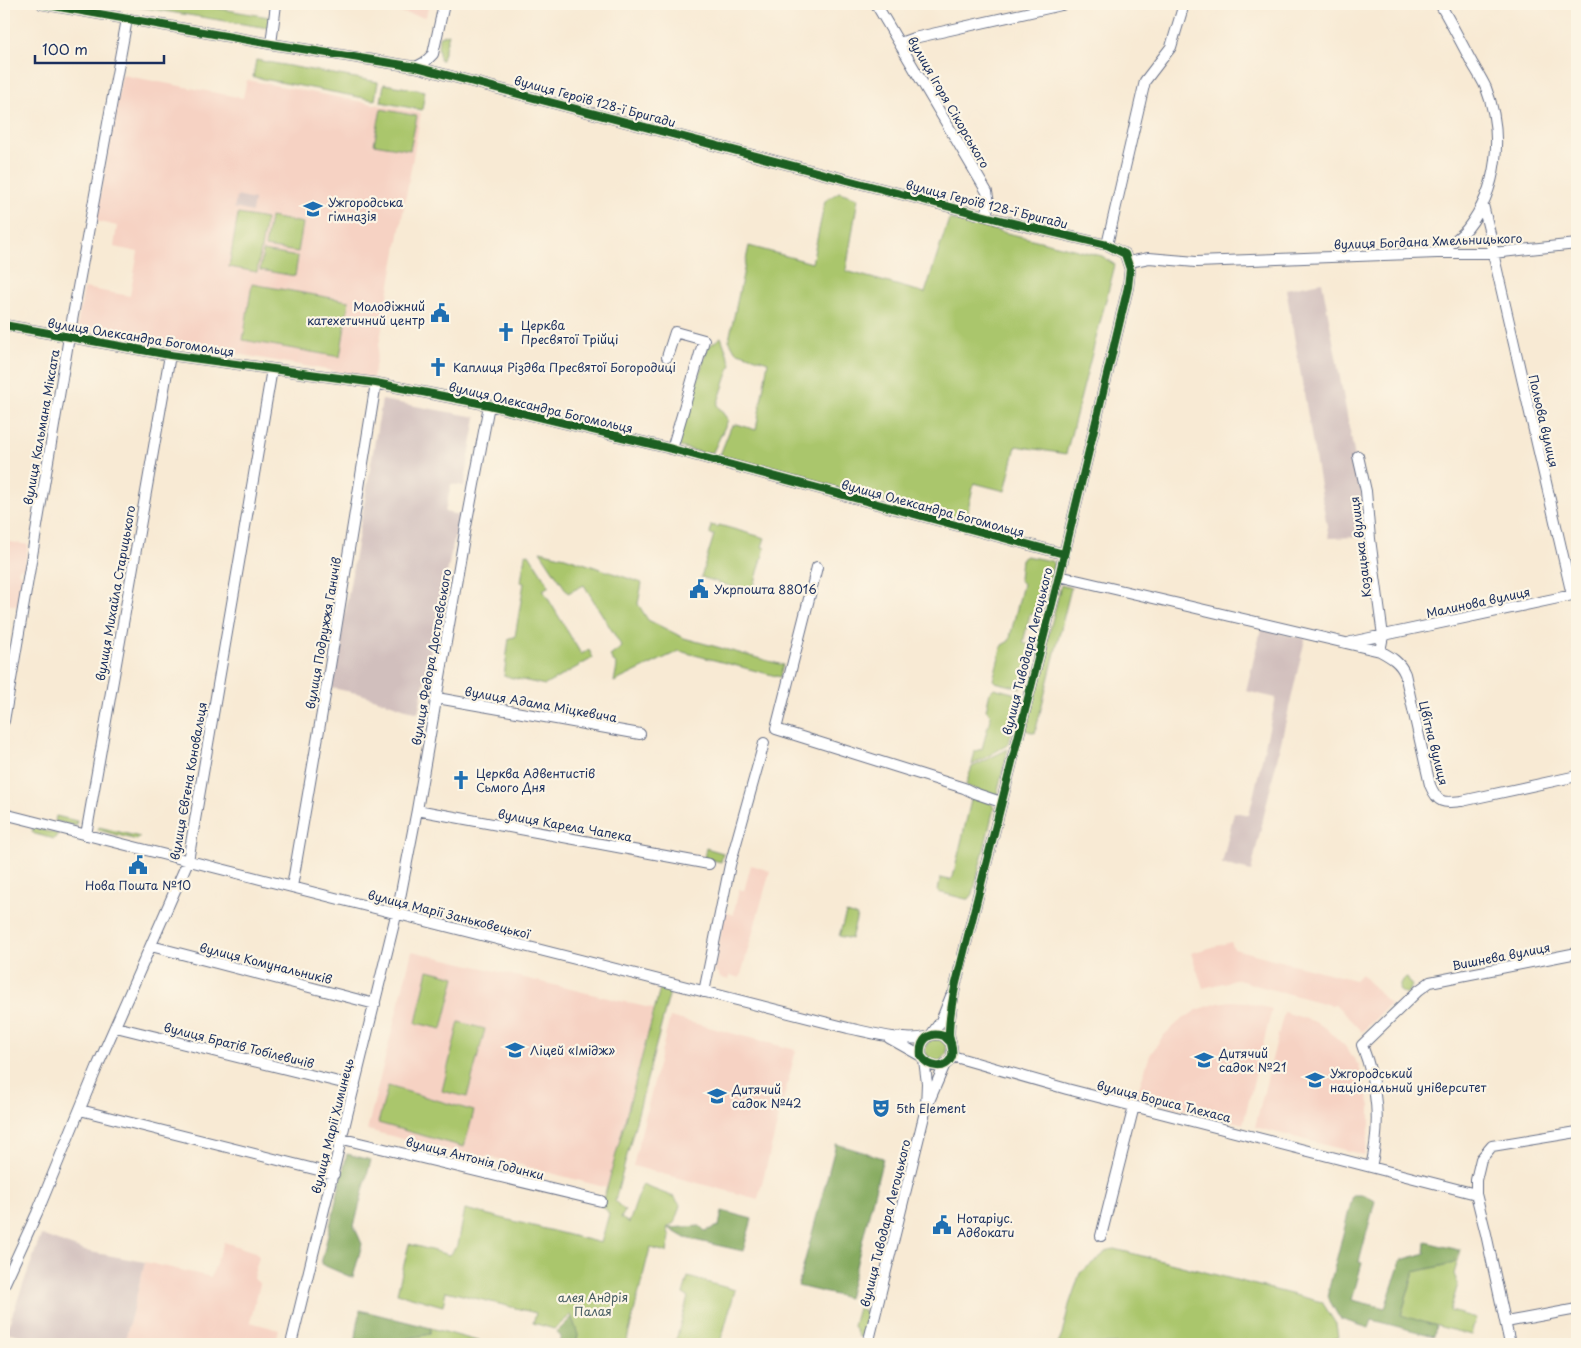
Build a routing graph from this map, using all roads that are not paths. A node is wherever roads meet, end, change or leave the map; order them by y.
1 (42, 4) edge
2 (276, 4) edge
3 (444, 4) edge
4 (876, 4) edge
5 (1066, 4) edge
6 (1184, 4) edge
7 (1440, 4) edge
8 (127, 19) junction
9 (900, 43) junction
10 (271, 44) junction
11 (433, 54) junction
12 (416, 66) junction
13 (441, 72) junction
14 (1483, 205) junction
15 (986, 216) junction
16 (1577, 244) edge
17 (1107, 245) junction
18 (1437, 253) junction
19 (1493, 253) junction
20 (1129, 262) junction
21 (4, 325) edge
22 (69, 337) junction
23 (170, 355) junction
24 (667, 357) dead end
25 (272, 369) junction
26 (376, 383) junction
27 (489, 405) junction
28 (672, 449) junction
29 (1358, 456) dead end
30 (1064, 554) junction
31 (817, 567) dead end
32 (1059, 576) junction
33 (1574, 594) edge
34 (1383, 636) junction
35 (1345, 643) junction
36 (1380, 651) junction
37 (437, 698) junction
38 (4, 721) edge
39 (640, 734) dead end
40 (764, 743) dead end
41 (1577, 776) edge
42 (1001, 802) junction
43 (417, 810) junction
44 (4, 814) edge
45 (86, 835) junction
46 (188, 860) junction
47 (709, 864) dead end
48 (292, 887) junction
49 (396, 914) junction
50 (150, 946) junction
51 (1577, 954) edge
52 (955, 987) junction
53 (704, 992) junction
54 (375, 1004) junction
55 (116, 1027) junction
56 (928, 1036) junction
57 (888, 1037) junction
58 (951, 1043) junction
59 (923, 1058) junction
60 (949, 1060) junction
61 (355, 1086) junction
62 (1134, 1106) junction
63 (926, 1108) junction
64 (80, 1110) junction
65 (1577, 1132) edge
66 (342, 1139) junction
67 (1371, 1167) junction
68 (334, 1174) junction
69 (1476, 1194) junction
70 (601, 1201) dead end
71 (1100, 1236) dead end
72 (4, 1286) edge
73 (1577, 1309) edge
74 (1506, 1322) junction
75 (291, 1344) edge
76 (868, 1344) edge
77 (1510, 1344) edge

1 - 8 street, вулиця Героїв 128-ї Бригади
2 - 10 street
3 - 11 street
4 - 9 street, вулиця Ігоря Сікорського
5 - 9 street
6 - 17 street
7 - 14 street
8 - 10 street, вулиця Героїв 128-ї Бригади
8 - 22 street, вулиця Кальмана Міксата
9 - 15 street, вулиця Ігоря Сікорського
10 - 12 street, вулиця Героїв 128-ї Бригади
11 - 12 street
11 - 13 street
12 - 13 street, вулиця Героїв 128-ї Бригади
13 - 15 street, вулиця Героїв 128-ї Бригади
14 - 18 street
14 - 19 street, Польова вулиця
15 - 17 street, вулиця Героїв 128-ї Бригади
16 - 19 street, вулиця Богдана Хмельницького
17 - 20 street, вулиця Героїв 128-ї Бригади
18 - 19 street, вулиця Богдана Хмельницького
18 - 20 street, вулиця Богдана Хмельницького
19 - 33 street, Польова вулиця
20 - 30 street, вулиця Тиводара Легоцького
21 - 22 street, вулиця Олександра Богомольця
22 - 23 street, вулиця Олександра Богомольця
22 - 38 street, вулиця Кальмана Міксата
23 - 25 street, вулиця Олександра Богомольця
23 - 45 street, вулиця Михайла Старицького
24 - 28 street
25 - 26 street, вулиця Олександра Богомольця
25 - 46 street, вулиця Євгена Коновальця
26 - 27 street, вулиця Олександра Богомольця
26 - 48 street, вулиця Подружжя Ганичів
27 - 28 street, вулиця Олександра Богомольця
27 - 37 street, вулиця Федора Достоєвського
28 - 30 street, вулиця Олександра Богомольця
29 - 34 street, Козацька вулиця
30 - 32 street, вулиця Тиводара Легоцького
31 - 42 street
32 - 35 street
32 - 42 street, вулиця Тиводара Легоцького
33 - 34 street, Малинова вулиця
34 - 35 street, Малинова вулиця
34 - 36 street, Козацька вулиця
35 - 36 street
36 - 41 street, Цвітна вулиця
37 - 39 street, вулиця Адама Міцкевича
37 - 43 street, вулиця Федора Достоєвського
40 - 53 street
42 - 52 street, вулиця Тиводара Легоцького
43 - 47 street, вулиця Карела Чапека
43 - 49 street, вулиця Федора Достоєвського
44 - 45 street, вулиця Марії Заньковецької
45 - 46 street, вулиця Марії Заньковецької
46 - 48 street, вулиця Марії Заньковецької
46 - 50 street, вулиця Євгена Коновальця
48 - 49 street, вулиця Марії Заньковецької
49 - 53 street, вулиця Марії Заньковецької
49 - 54 street, вулиця Марії Химинець
50 - 54 street, вулиця Комунальників
50 - 55 street, вулиця Євгена Коновальця
51 - 67 street, Вишнева вулиця
52 - 56 street, вулиця Тиводара Легоцького
52 - 58 street, вулиця Тиводара Легоцького
53 - 57 street, вулиця Марії Заньковецької
54 - 61 street, вулиця Марії Химинець
55 - 61 street, вулиця Братів Тобілевичів
55 - 64 street, вулиця Євгена Коновальця
56 - 57 street, вулиця Марії Заньковецької
56 - 58 street
56 - 59 street
57 - 59 street, вулиця Марії Заньковецької
58 - 60 street
59 - 60 street
59 - 63 street, вулиця Тиводара Легоцького
60 - 62 street, вулиця Бориса Тлехаса
60 - 63 street, вулиця Тиводара Легоцького
61 - 66 street, вулиця Марії Химинець
62 - 67 street, вулиця Бориса Тлехаса
62 - 71 street
63 - 76 street, вулиця Тиводара Легоцького
64 - 68 street
64 - 72 street, вулиця Євгена Коновальця
65 - 69 street
66 - 68 street, вулиця Марії Химинець
66 - 70 street, вулиця Антонія Годинки
67 - 69 street, вулиця Бориса Тлехаса
68 - 75 street, вулиця Марії Химинець
69 - 74 street
73 - 74 street
74 - 77 street

